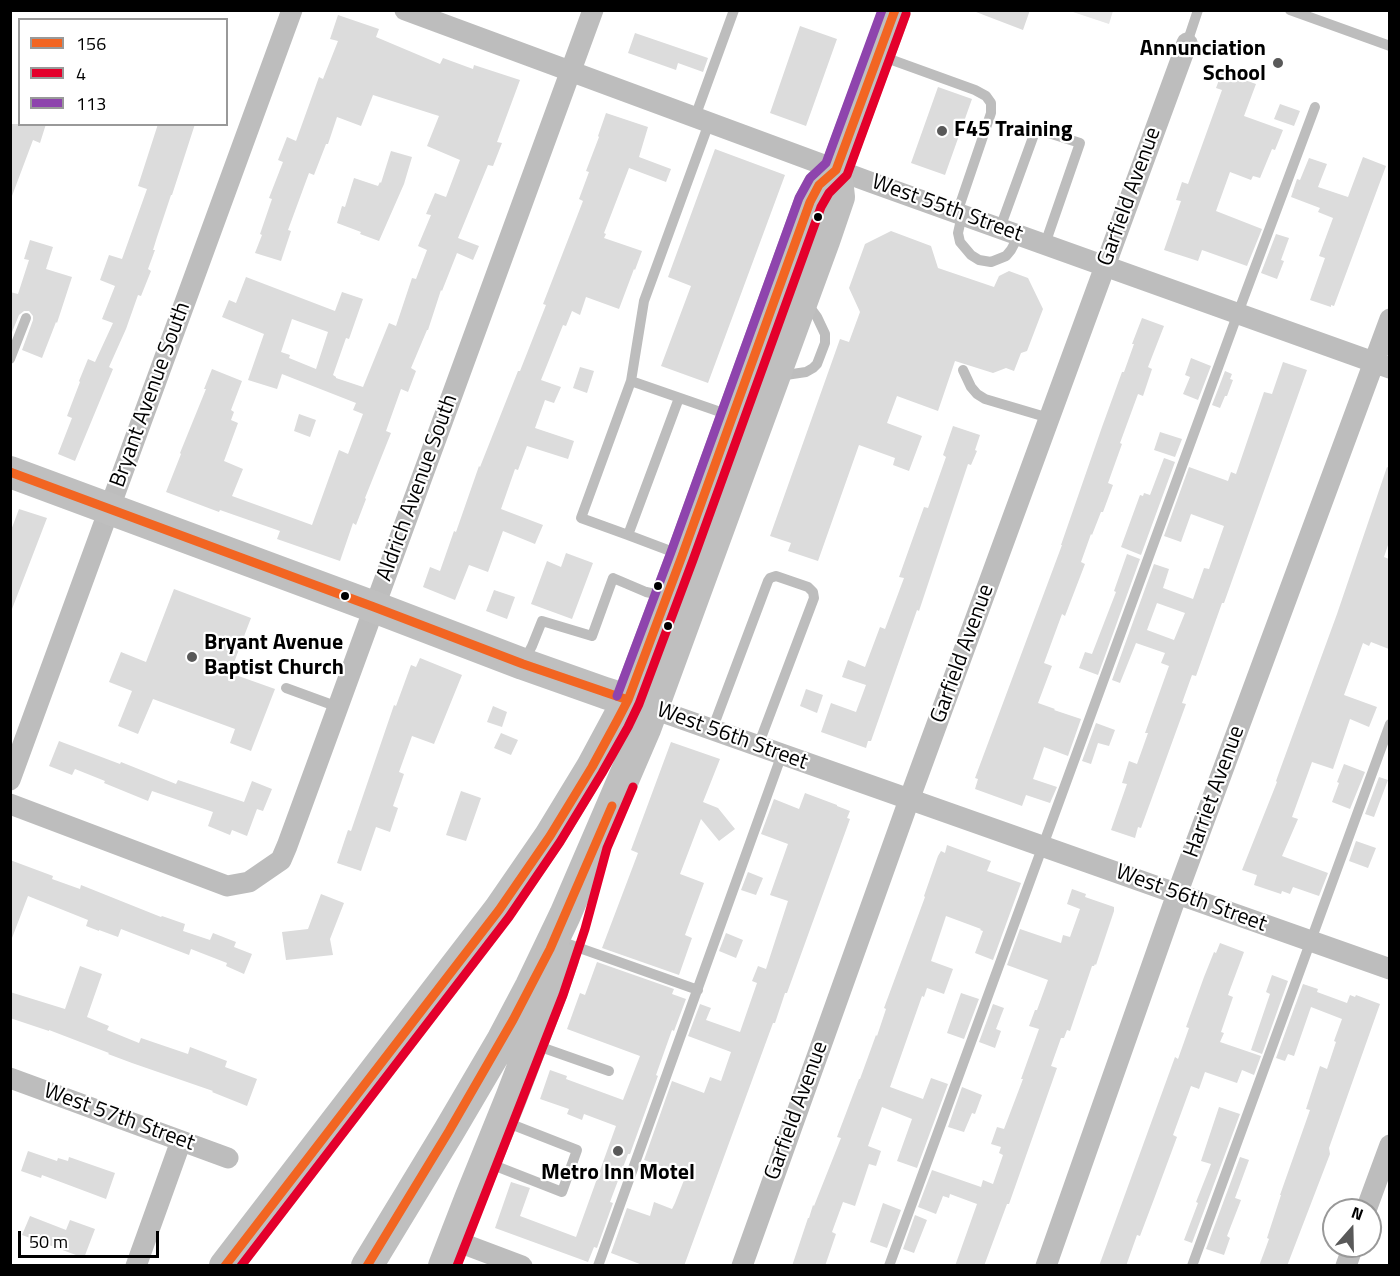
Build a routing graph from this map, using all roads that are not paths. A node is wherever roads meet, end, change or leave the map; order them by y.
1 (292, 10) edge
2 (405, 10) edge
3 (593, 10) edge
4 (734, 10) edge
5 (895, 10) edge
6 (1198, 10) edge
7 (1290, 10) edge
8 (436, 16) edge
9 (1187, 43) joint
10 (1389, 46) edge
11 (879, 55) junction
12 (571, 73) junction
13 (1315, 107) dead end
14 (702, 120) junction
15 (836, 170) junction
16 (960, 214) junction
17 (1010, 232) junction
18 (1045, 244) junction
19 (1104, 266) junction
20 (1238, 313) junction
21 (26, 318) dead end
22 (1389, 320) edge
23 (10, 358) edge
24 (1382, 365) edge
25 (963, 370) dead end
26 (631, 381) junction
27 (679, 398) junction
28 (1048, 418) junction
29 (745, 421) junction
30 (10, 472) edge
31 (109, 508) junction
32 (628, 535) junction
33 (682, 555) junction
34 (667, 596) junction
35 (374, 607) junction
36 (523, 664) junction
37 (286, 688) dead end
38 (641, 704) junction
39 (338, 706) junction
40 (1389, 724) edge
41 (712, 730) junction
42 (758, 746) junction
43 (782, 754) junction
44 (10, 780) edge
45 (909, 800) junction
46 (10, 804) edge
47 (1043, 846) junction
48 (1178, 894) junction
49 (561, 941) junction
50 (1310, 942) junction
51 (1389, 969) edge
52 (698, 990) junction
53 (532, 1044) junction
54 (609, 1071) dead end
55 (10, 1078) edge
56 (502, 1120) junction
57 (181, 1141) junction
58 (1389, 1145) edge
59 (228, 1158) dead end
60 (485, 1162) junction
61 (1370, 1198) edge
62 (449, 1253) edge
63 (136, 1266) edge
64 (225, 1266) edge
65 (367, 1266) edge
66 (522, 1266) edge
67 (598, 1266) edge
68 (742, 1266) edge
69 (889, 1266) edge
70 (1046, 1266) edge
71 (1191, 1266) edge

1 - 31 street, Bryant Avenue South
2 - 8 street, West 55th Street
3 - 12 street, Aldrich Avenue South
4 - 14 lane
5 - 11 main road
6 - 9 lane
7 - 10 lane
8 - 12 street, West 55th Street
9 - 19 street, Garfield Avenue
11 - 15 main road
11 - 16 lane
12 - 14 street, West 55th Street
12 - 35 street, Aldrich Avenue South
13 - 20 lane
14 - 15 street, West 55th Street
14 - 26 lane
15 - 16 street, West 55th Street
15 - 29 main road
15 - 29 main road
16 - 17 street, West 55th Street
16 - 17 lane
17 - 18 street, West 55th Street
17 - 18 lane
18 - 19 street, West 55th Street
19 - 20 street, West 55th Street
19 - 28 street, Garfield Avenue
20 - 24 street, West 55th Street
20 - 47 lane
21 - 23 lane
22 - 24 street, Harriet Avenue
24 - 48 street, Harriet Avenue
25 - 28 lane
26 - 27 lane
26 - 32 lane
27 - 29 lane
27 - 32 lane
28 - 45 street, Garfield Avenue
29 - 33 main road
29 - 38 main road
30 - 31 main road, West 56th Street
31 - 35 main road, West 56th Street
31 - 44 street, Bryant Avenue South
32 - 33 lane
33 - 34 main road
34 - 36 lane
34 - 38 main road
35 - 36 main road, West 56th Street
35 - 39 street, Aldrich Avenue South
36 - 38 main road, West 56th Street
37 - 39 lane
38 - 41 street, West 56th Street
38 - 49 main road
38 - 64 main road
39 - 46 street, Aldrich Avenue South
40 - 50 lane
41 - 42 street, West 56th Street
41 - 42 lane
42 - 43 street, West 56th Street
43 - 45 street, West 56th Street
43 - 52 lane
45 - 47 street, West 56th Street
45 - 68 street, Garfield Avenue
47 - 48 street, West 56th Street
47 - 69 lane
48 - 50 street, West 56th Street
48 - 70 street, Harriet Avenue
49 - 52 lane
49 - 53 main road
49 - 65 main road
50 - 51 street, West 56th Street
50 - 71 lane
52 - 67 lane
53 - 54 lane
53 - 56 main road
55 - 57 street, West 57th Street
56 - 60 main road
56 - 60 lane
57 - 59 street, West 57th Street
57 - 63 street
58 - 61 street
60 - 62 main road
62 - 66 street

